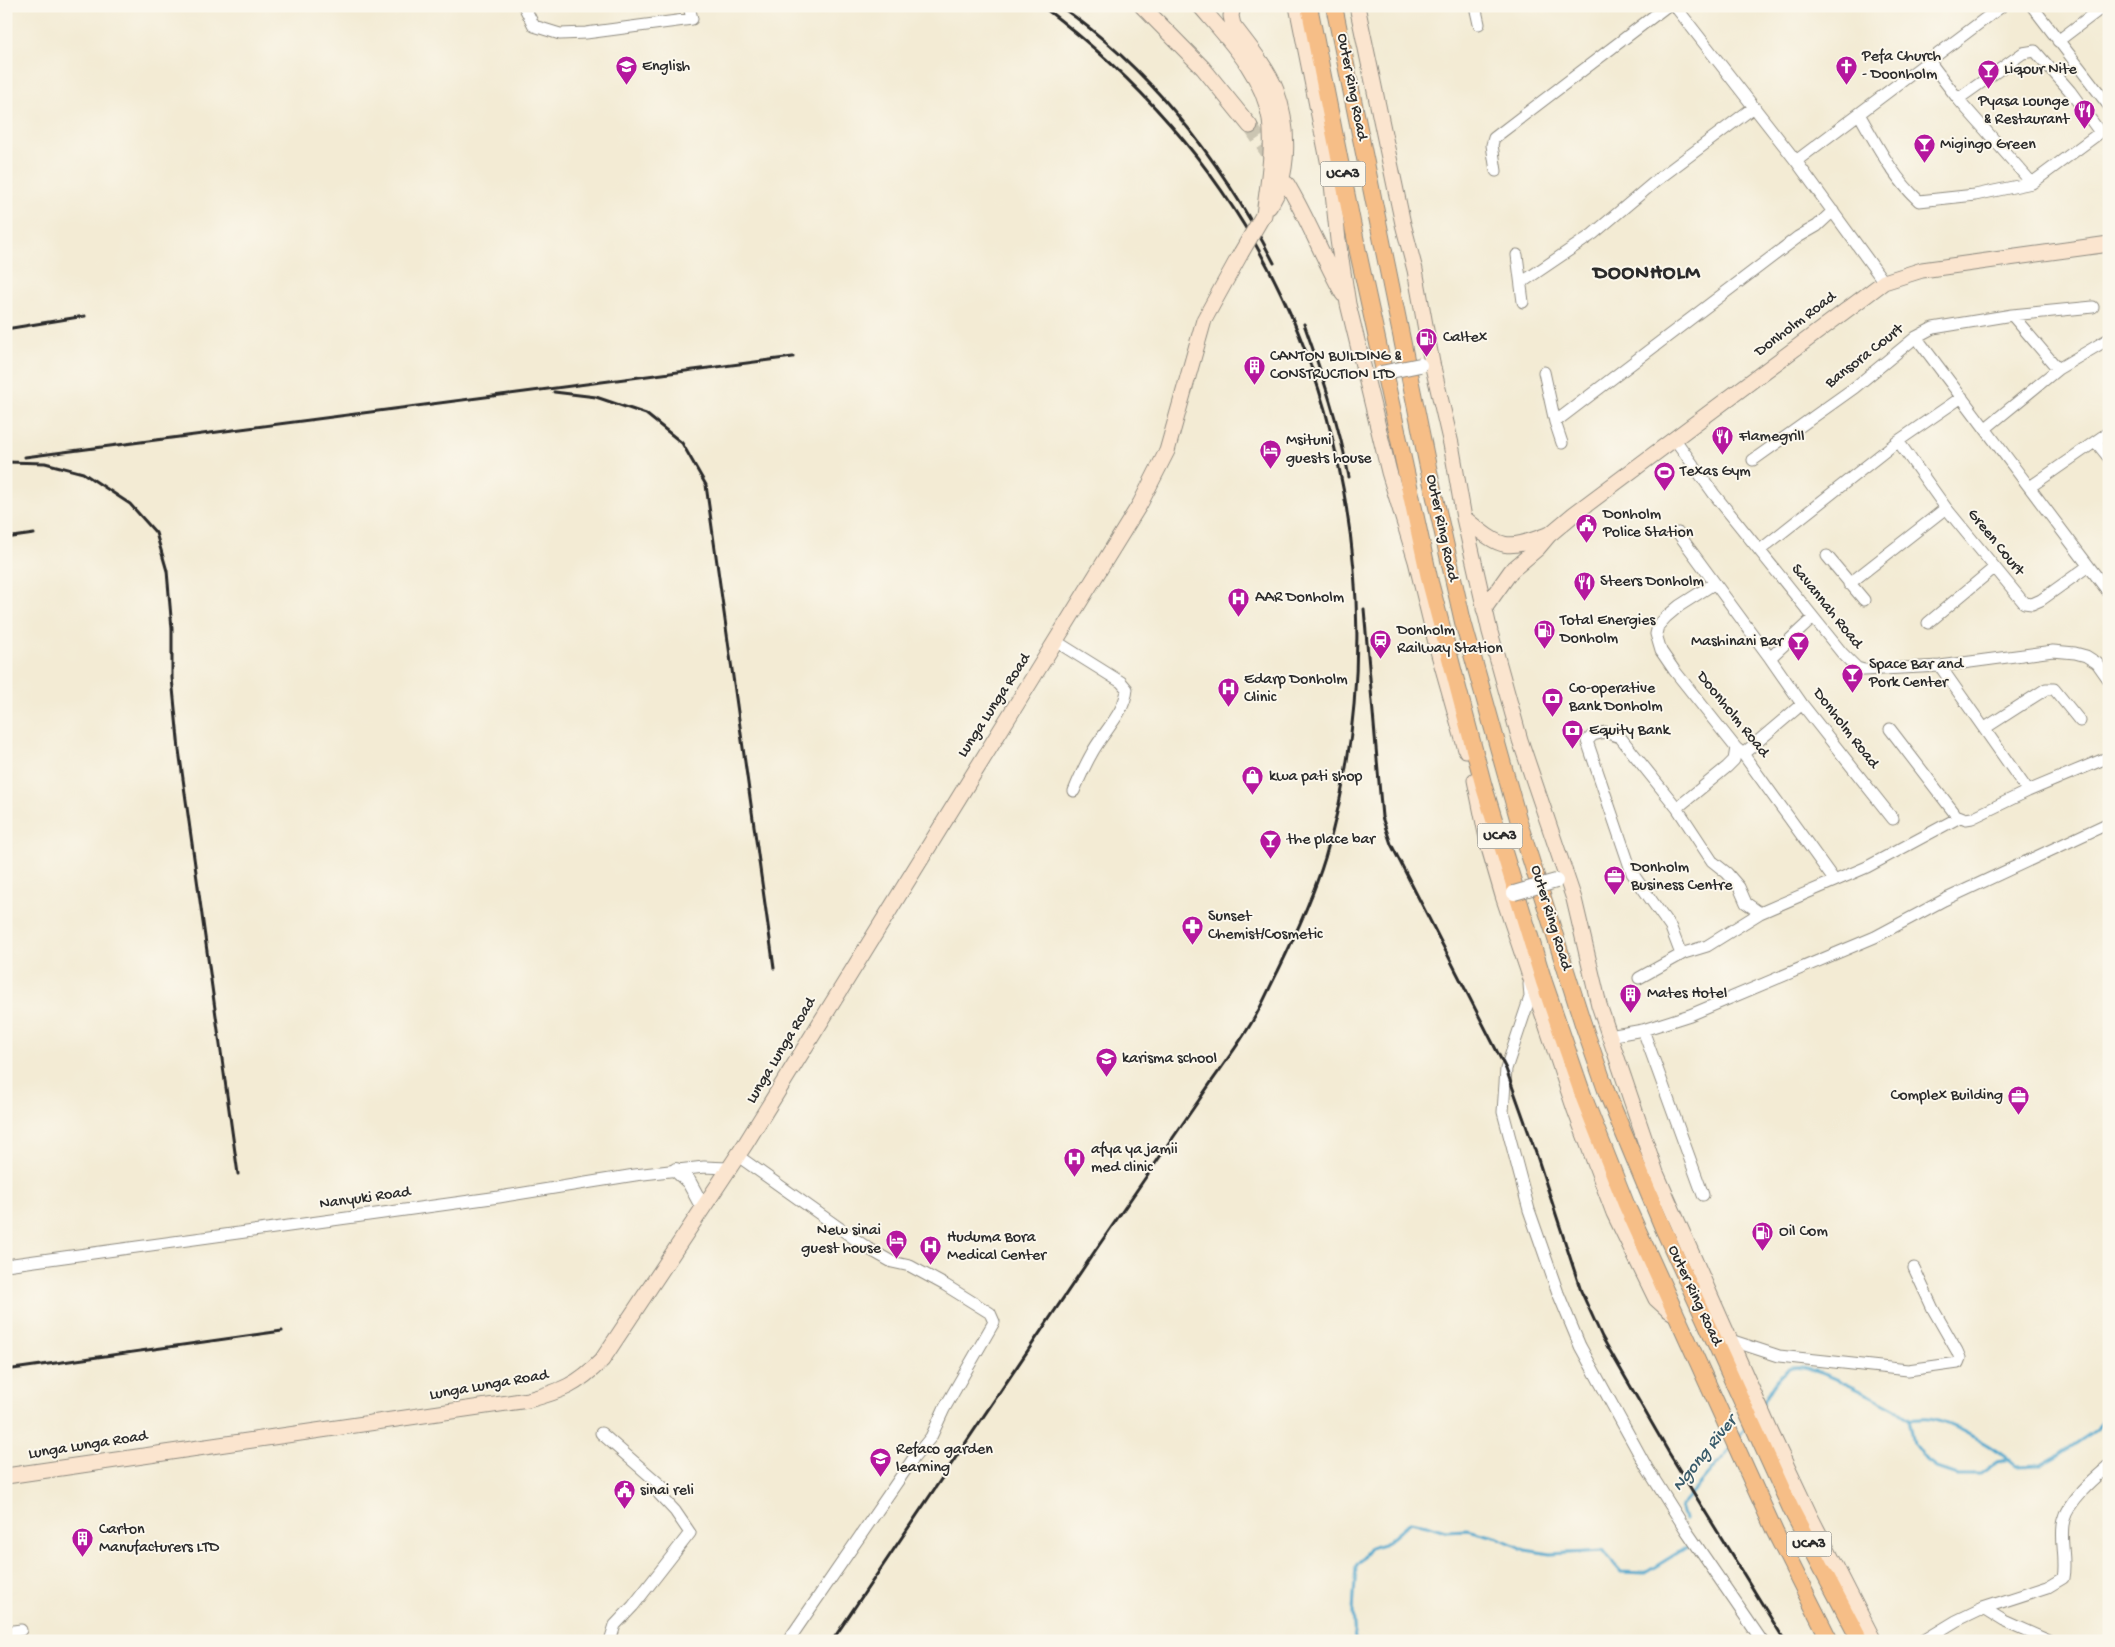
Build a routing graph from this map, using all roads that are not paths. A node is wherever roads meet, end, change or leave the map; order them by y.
1 (524, 6) edge
2 (690, 6) edge
3 (1142, 6) edge
4 (1200, 6) edge
5 (1213, 6) edge
6 (1232, 6) edge
7 (1334, 6) edge
8 (1475, 6) edge
9 (1667, 6) edge
10 (1675, 6) edge
11 (2002, 6) edge
12 (2032, 6) edge
13 (2104, 6) edge
14 (1299, 9) edge
15 (1359, 10) edge
16 (1479, 24) dead end
17 (1219, 29) junction
18 (2058, 40) junction
19 (1929, 62) junction
20 (1958, 99) junction
21 (2109, 106) edge
22 (1754, 107) junction
23 (1859, 114) junction
24 (1250, 126) tunnel mouth
25 (1796, 161) junction
26 (1496, 171) dead end
27 (2032, 182) junction
28 (1287, 184) dead end
29 (1833, 211) junction
30 (1263, 216) junction
31 (2109, 244) edge
32 (1517, 255) dead end
33 (1884, 282) junction
34 (1521, 283) junction
35 (1523, 302) dead end
36 (1348, 304) junction
37 (2093, 307) dead end
38 (2012, 315) junction
39 (1916, 337) junction
40 (2107, 340) dead end
41 (1426, 364) junction
42 (2058, 370) junction
43 (1544, 372) dead end
44 (1374, 375) junction
45 (1962, 397) junction
46 (1554, 422) junction
47 (1986, 428) junction
48 (2109, 432) edge
49 (1674, 438) junction
50 (1898, 441) junction
51 (2096, 442) junction
52 (1562, 443) dead end
53 (2109, 458) edge
54 (1753, 460) dead end
55 (2030, 488) junction
56 (1946, 508) junction
57 (1464, 518) junction
58 (1678, 533) dead end
59 (1549, 535) junction
60 (1760, 550) junction
61 (1827, 556) dead end
62 (2087, 566) junction
63 (1994, 568) junction
64 (1715, 583) junction
65 (1849, 584) junction
66 (2109, 593) edge
67 (1864, 600) dead end
68 (1484, 609) junction
69 (1813, 618) junction
70 (1928, 623) dead end
71 (1057, 642) junction
72 (1770, 658) junction
73 (1940, 666) junction
74 (2109, 680) edge
75 (1802, 704) junction
76 (2080, 721) dead end
77 (1985, 728) junction
78 (1890, 730) dead end
79 (1739, 751) junction
80 (2109, 756) edge
81 (1074, 791) dead end
82 (2028, 791) junction
83 (1677, 808) junction
84 (1960, 817) junction
85 (1893, 819) dead end
86 (2109, 823) edge
87 (1562, 879) junction
88 (1834, 880) junction
89 (1508, 895) junction
90 (1760, 914) junction
91 (1684, 953) junction
92 (1529, 973) junction
93 (1638, 978) dead end
94 (1643, 1030) junction
95 (1609, 1036) junction
96 (733, 1162) junction
97 (676, 1170) junction
98 (1703, 1195) dead end
99 (703, 1208) junction
100 (6, 1265) edge
101 (1914, 1268) dead end
102 (1675, 1314) junction
103 (1730, 1340) junction
104 (1734, 1366) junction
105 (601, 1433) dead end
106 (1767, 1440) junction
107 (2109, 1466) edge
108 (6, 1476) edge
109 (1814, 1524) junction
110 (1810, 1546) junction
111 (1984, 1608) junction
112 (21, 1630) dead end
113 (6, 1632) edge
114 (610, 1641) edge
115 (788, 1641) edge
116 (1762, 1641) edge
117 (1830, 1641) edge
118 (1860, 1641) edge
119 (1874, 1641) edge
120 (1922, 1641) edge
121 (2049, 1641) edge

1 - 2 street
3 - 24 main road
4 - 17 main road, Lunga Lunga Road
5 - 17 main road
6 - 30 main road, Lunga Lunga Road
7 - 104 main road, Outer Ring Road / UCA3
8 - 16 street
9 - 26 street
10 - 22 street
11 - 19 street
12 - 18 street
13 - 18 street
14 - 36 main road, Outer Ring Road / UCA3
14 - 102 main road, Outer Ring Road / UCA3
15 - 41 main road, Outer Ring Road / UCA3
17 - 30 main road, Lunga Lunga Road
18 - 21 street
19 - 20 street
19 - 23 street
20 - 27 street
20 - 27 street
22 - 25 street
22 - 34 street
23 - 25 street
23 - 27 street
25 - 29 street
28 - 36 main road
29 - 33 street
29 - 46 street
30 - 71 main road, Lunga Lunga Road, bridge
31 - 33 main road, Donholm Road
32 - 34 street
33 - 49 main road, Donholm Road
34 - 35 street
36 - 44 main road, Outer Ring Road / UCA3
37 - 38 street, Bansora Court
38 - 39 street, Bansora Court
38 - 42 street
39 - 45 street
39 - 54 street, Bansora Court
40 - 42 street
41 - 44 street, bridge
41 - 57 main road, Outer Ring Road / UCA3
42 - 47 street
43 - 46 street
44 - 89 main road, Outer Ring Road / UCA3
45 - 47 street
45 - 50 street
46 - 52 street
47 - 55 street
48 - 51 street
49 - 59 main road, Donholm Road
49 - 60 street, Savannah Road
50 - 56 street, Green Court
50 - 60 street
51 - 53 street
51 - 55 street
55 - 62 street
56 - 63 street, Green Court
56 - 65 street
57 - 59 main road
57 - 68 main road, Outer Ring Road / UCA3
58 - 64 street, Donholm Road
59 - 68 main road
60 - 69 street, Savannah Road
61 - 65 street
62 - 63 street, Green Court
62 - 66 street
63 - 70 street
64 - 72 street, Donholm Road
64 - 79 street, Doonholm Road
65 - 67 street
68 - 87 main road, UCA3
69 - 72 street
69 - 73 street, Savannah Road
71 - 81 street
71 - 96 main road, Lunga Lunga Road
72 - 75 street, Donholm Road
73 - 74 street, Savannah Road
73 - 77 street
75 - 79 street
75 - 85 street, Donholm Road
76 - 77 street
77 - 82 street
78 - 84 street
79 - 83 street
79 - 88 street, Doonholm Road
80 - 82 street
82 - 84 street
83 - 90 street
83 - 91 street
84 - 88 street
86 - 94 street
87 - 89 street, bridge
87 - 95 main road, UCA3
88 - 90 street
89 - 92 main road, Outer Ring Road / UCA3
90 - 91 street
91 - 93 street
92 - 102 main road, Outer Ring Road / UCA3
92 - 116 street
94 - 95 street
94 - 98 street
95 - 103 main road, UCA3
96 - 97 street, Nanyuki Road
96 - 99 main road, Lunga Lunga Road
96 - 115 street
97 - 99 street
97 - 100 street, Nanyuki Road
99 - 108 main road, Lunga Lunga Road
101 - 103 street
102 - 117 main road, Outer Ring Road / UCA3
103 - 104 main road, UCA3
104 - 106 main road, Outer Ring Road / UCA3
105 - 114 street
106 - 109 main road, UCA3
106 - 110 main road, Outer Ring Road / UCA3
107 - 111 street
109 - 110 main road
109 - 119 main road, UCA3
110 - 118 main road, Outer Ring Road / UCA3
111 - 120 street
111 - 121 street
112 - 113 street

